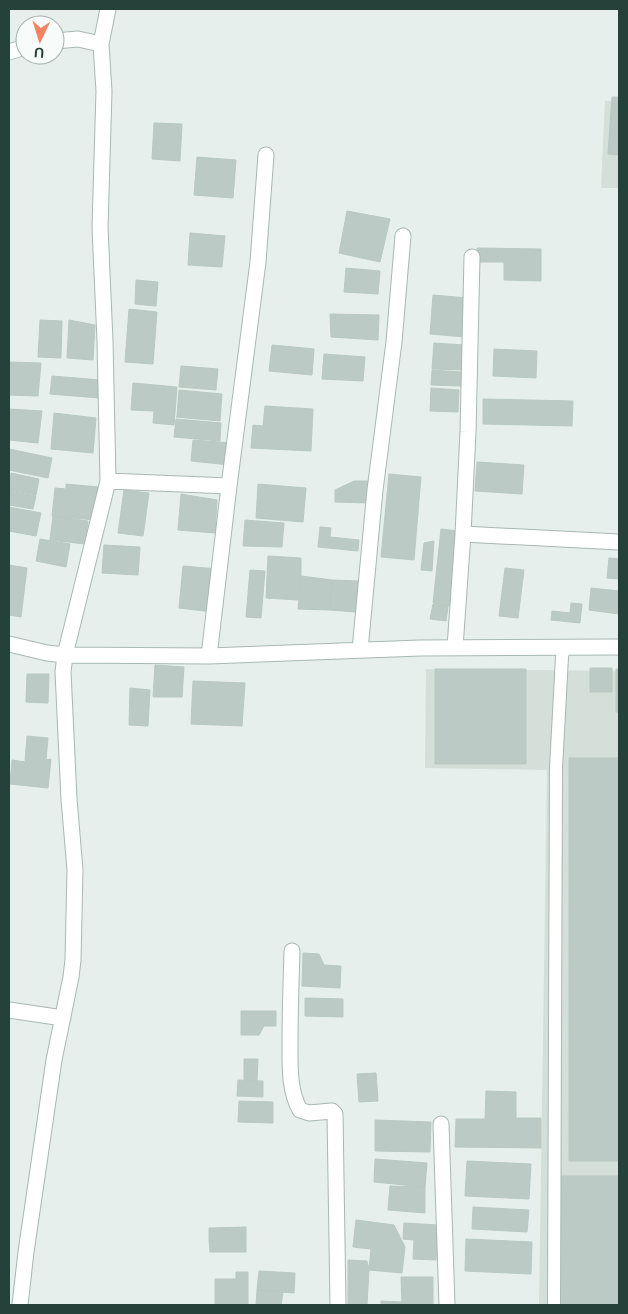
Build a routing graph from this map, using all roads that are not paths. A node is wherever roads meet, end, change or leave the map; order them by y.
1 (108, 9) edge
2 (65, 40) edge
3 (102, 44) junction
4 (266, 155) dead end
5 (403, 236) dead end
6 (472, 257) dead end
7 (108, 481) junction
8 (229, 486) junction
9 (463, 534) junction
10 (619, 542) edge
11 (9, 644) edge
12 (455, 647) junction
13 (564, 647) junction
14 (619, 647) edge
15 (360, 650) junction
16 (65, 655) junction
17 (209, 656) junction
18 (292, 950) dead end
19 (9, 1010) edge
20 (63, 1018) junction
21 (441, 1124) dead end
22 (20, 1305) edge
23 (338, 1305) edge
24 (448, 1305) edge
25 (554, 1305) edge

1 - 3 street
2 - 3 street
3 - 7 street
4 - 8 street
5 - 15 street
6 - 9 street
7 - 8 street
7 - 16 street
8 - 17 street
9 - 10 street
9 - 12 street
11 - 16 street
12 - 13 street
12 - 15 street
13 - 14 street
13 - 25 lane
15 - 17 street
16 - 17 street
16 - 20 street
18 - 23 street
19 - 20 street
20 - 22 street
21 - 24 street

